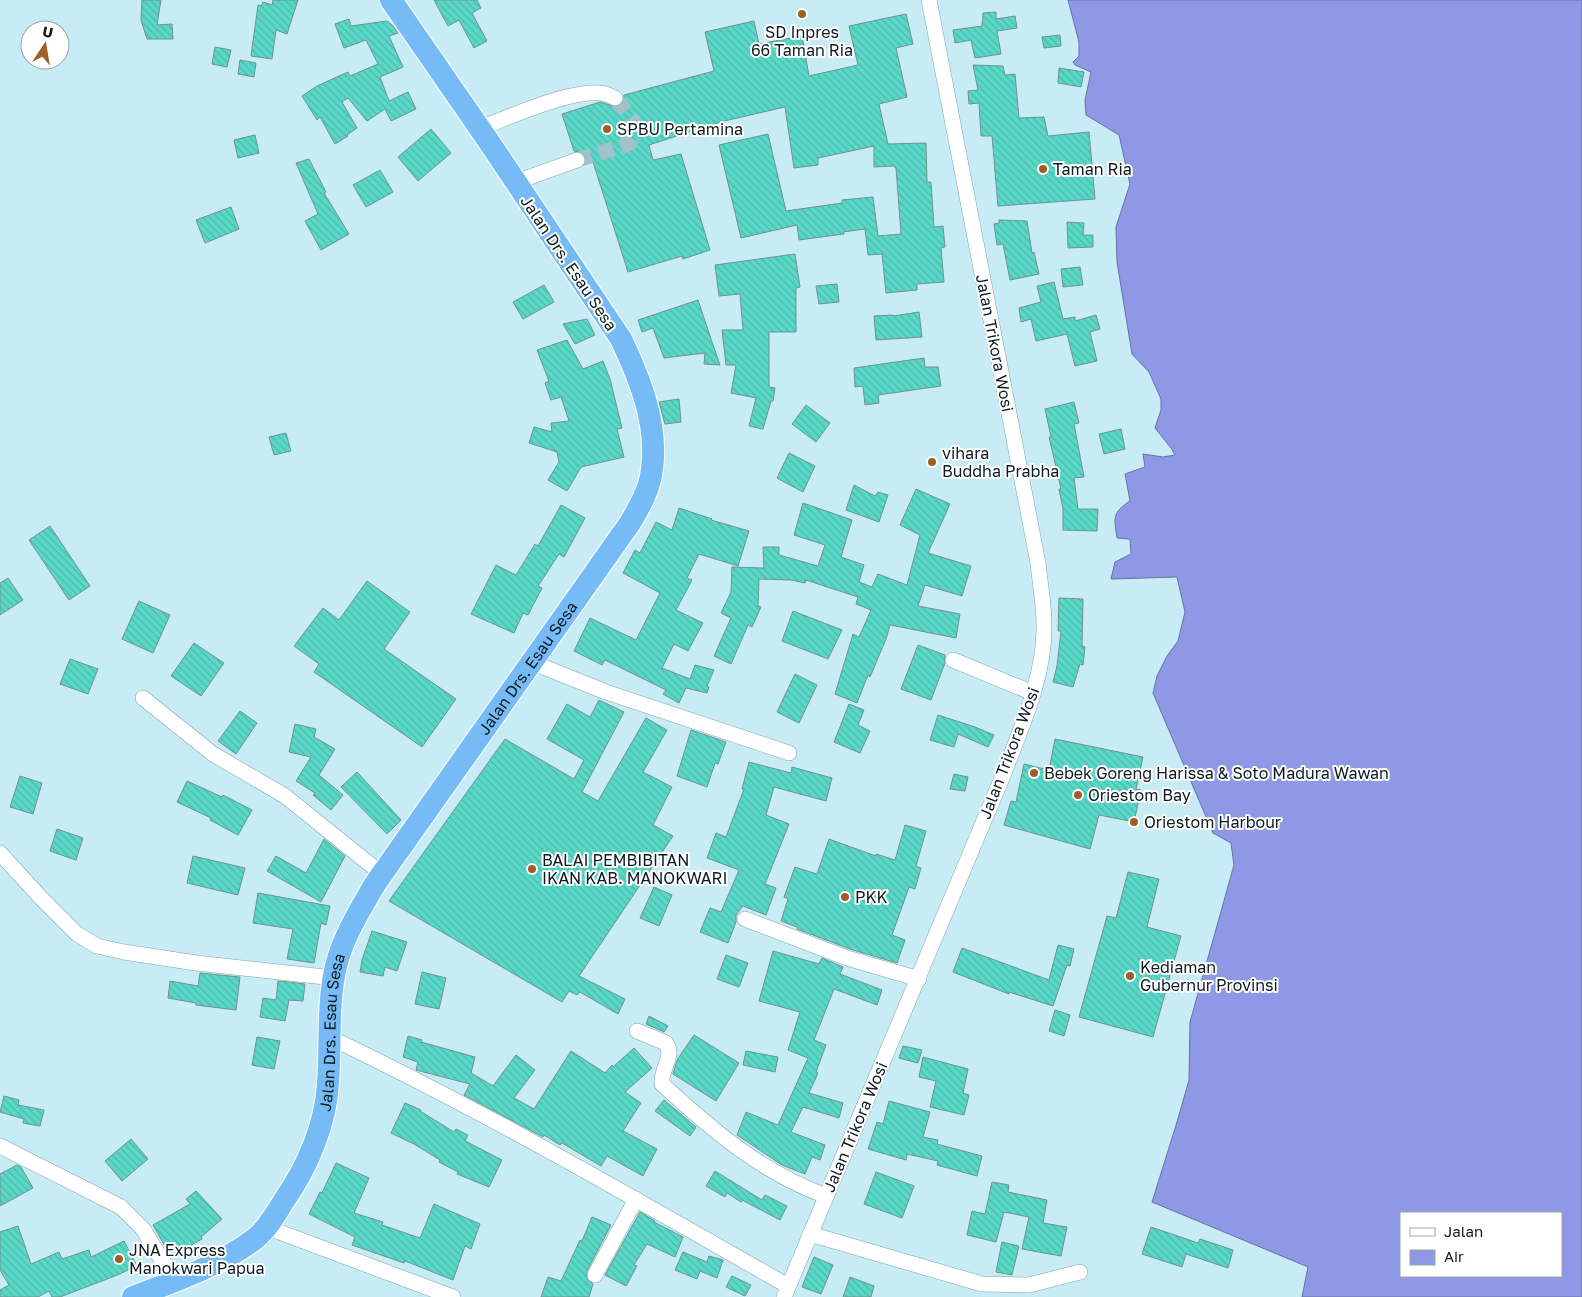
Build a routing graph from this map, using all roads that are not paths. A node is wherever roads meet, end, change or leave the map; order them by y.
1 (391, 0) edge
2 (929, 0) edge
3 (615, 98) tunnel mouth
4 (480, 128) junction
5 (577, 160) tunnel mouth
6 (516, 182) junction
7 (953, 660) dead end
8 (531, 662) junction
9 (1033, 693) junction
10 (143, 698) dead end
11 (788, 753) dead end
12 (0, 853) edge
13 (382, 874) junction
14 (745, 919) dead end
15 (334, 978) junction
16 (919, 979) junction
17 (637, 1031) dead end
18 (329, 1037) junction
19 (0, 1146) edge
20 (826, 1196) junction
21 (636, 1199) junction
22 (266, 1227) junction
23 (810, 1234) junction
24 (1080, 1272) dead end
25 (595, 1275) dead end
26 (174, 1280) junction
27 (786, 1292) edge
28 (133, 1297) edge
29 (453, 1297) edge

1 - 4 highway, Jalan Drs. Esau Sesa
2 - 9 street, Jalan Trikora Wosi
3 - 4 street
4 - 6 highway, Jalan Drs. Esau Sesa
5 - 6 street
6 - 8 highway, Jalan Drs. Esau Sesa
7 - 9 street
8 - 11 street
8 - 13 highway, Jalan Drs. Esau Sesa
9 - 16 street, Jalan Trikora Wosi
10 - 13 street
12 - 15 street
13 - 15 highway, Jalan Drs. Esau Sesa
14 - 16 street
15 - 18 highway, Jalan Drs. Esau Sesa
16 - 20 street, Jalan Trikora Wosi
17 - 20 street
18 - 21 street
18 - 22 highway, Jalan Drs. Esau Sesa
19 - 26 street
20 - 23 street, Jalan Trikora Wosi
21 - 25 street
21 - 27 street
22 - 26 highway, Jalan Drs. Esau Sesa
22 - 29 street
23 - 24 street
23 - 27 street, Jalan Trikora Wosi
26 - 28 highway, Jalan Drs. Esau Sesa

